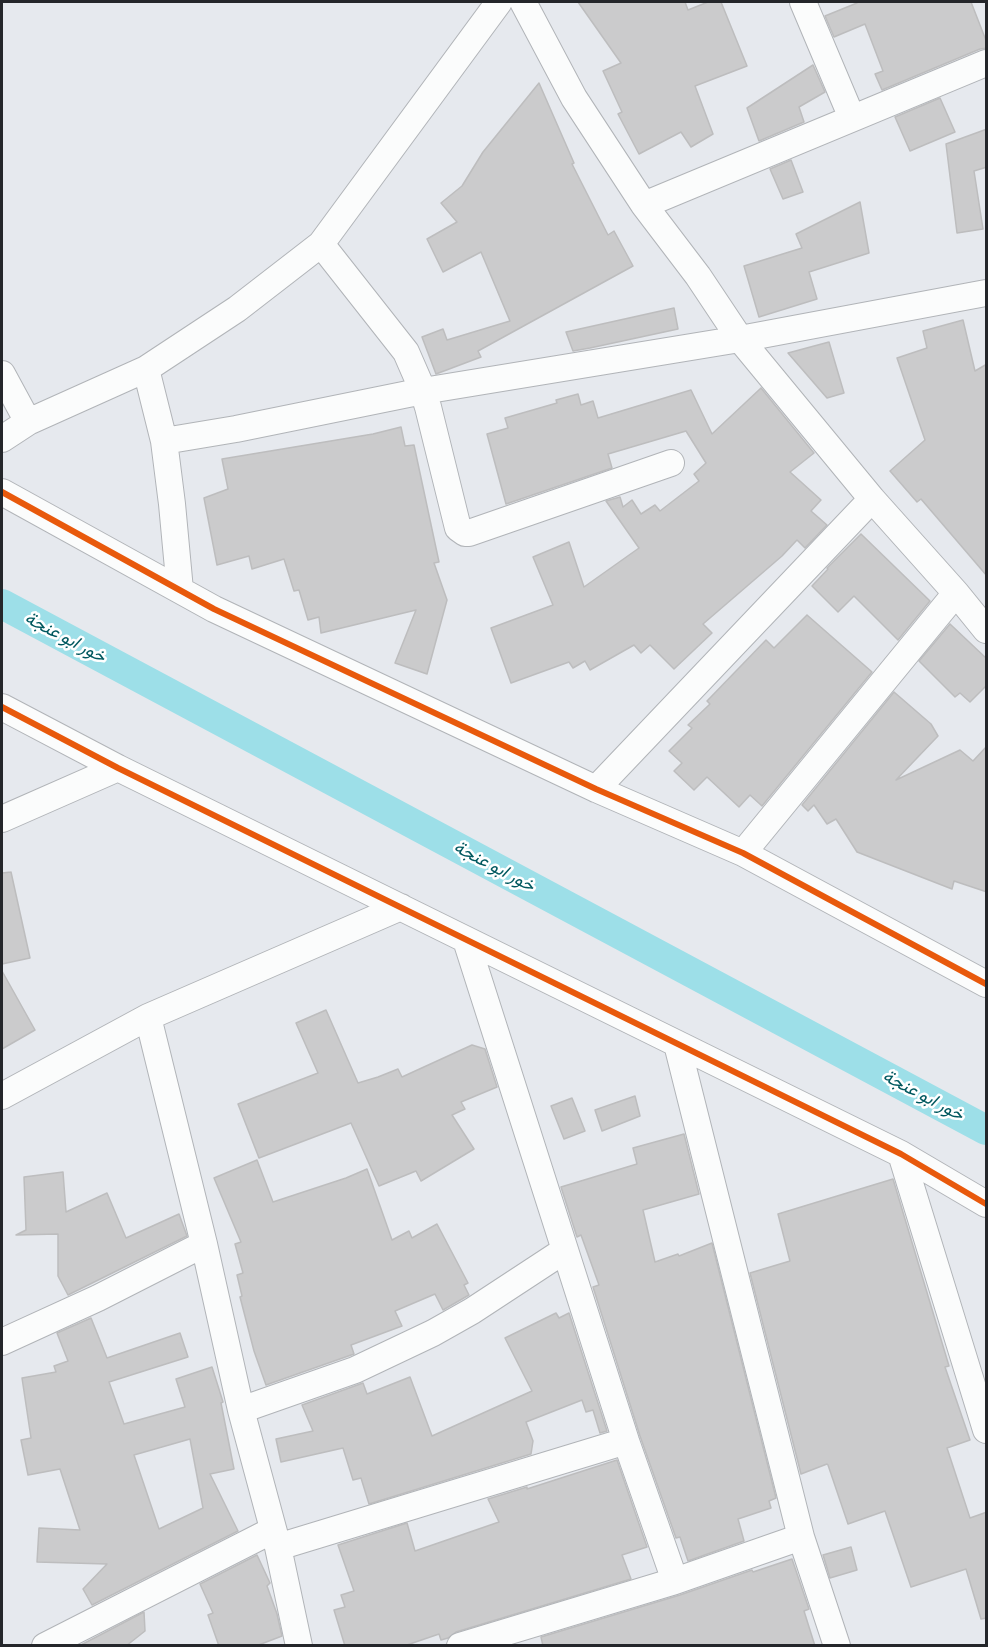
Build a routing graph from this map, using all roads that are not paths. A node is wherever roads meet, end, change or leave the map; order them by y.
1 (499, 2) edge
2 (523, 2) edge
3 (803, 2) edge
4 (987, 63) edge
5 (852, 118) junction
6 (644, 205) junction
7 (321, 244) junction
8 (985, 296) edge
9 (741, 339) junction
10 (146, 369) junction
11 (2, 374) edge
12 (423, 391) junction
13 (28, 422) junction
14 (2, 439) edge
15 (164, 441) junction
16 (671, 463) dead end
17 (2, 492) edge
18 (872, 499) junction
19 (180, 590) junction
20 (956, 593) junction
21 (987, 630) edge
22 (2, 707) edge
23 (118, 768) junction
24 (596, 789) junction
25 (2, 819) edge
26 (742, 853) junction
27 (401, 907) junction
28 (466, 940) junction
29 (987, 984) edge
30 (148, 1017) junction
31 (677, 1044) junction
32 (2, 1096) edge
33 (901, 1154) junction
34 (987, 1204) edge
35 (204, 1244) junction
36 (565, 1250) junction
37 (2, 1342) edge
38 (979, 1376) edge
39 (241, 1410) junction
40 (987, 1430) edge
41 (626, 1441) junction
42 (801, 1537) junction
43 (276, 1538) junction
44 (675, 1581) junction
45 (291, 1643) edge
46 (45, 1646) edge
47 (460, 1646) edge
48 (837, 1646) edge

1 - 7 street
2 - 6 street
3 - 5 street
4 - 5 street
5 - 6 street
6 - 9 street
7 - 10 street
7 - 12 street
8 - 9 street
9 - 12 street
9 - 18 street
10 - 13 street
10 - 15 street
11 - 13 street
12 - 15 street
12 - 16 street
13 - 14 street
15 - 19 street
17 - 19 street
18 - 20 street
18 - 24 street
19 - 24 street
20 - 21 street
20 - 26 street
22 - 23 street
23 - 25 street
23 - 27 street
24 - 26 street
26 - 29 street
27 - 28 street
27 - 30 street
28 - 31 street
28 - 36 street
30 - 32 street
30 - 35 street
31 - 33 street
31 - 42 street
33 - 34 street
33 - 38 street
35 - 37 street
35 - 39 street
36 - 39 street
36 - 41 street
38 - 40 street
39 - 43 street
41 - 43 street
41 - 44 street
42 - 44 street
42 - 48 street
43 - 45 street
43 - 46 street
44 - 47 street

